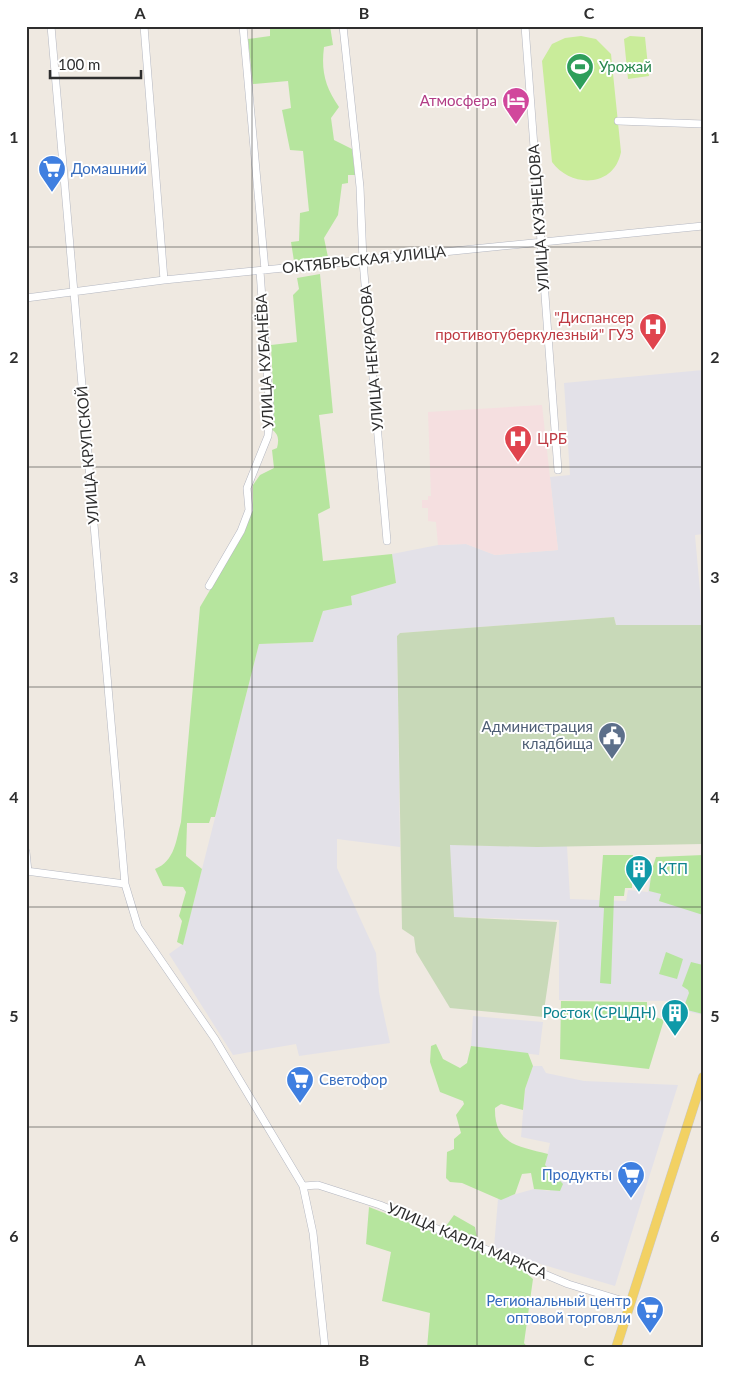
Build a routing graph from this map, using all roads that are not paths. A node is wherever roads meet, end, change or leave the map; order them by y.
1 (51, 26) edge
2 (144, 26) edge
3 (243, 26) edge
4 (343, 26) edge
5 (525, 26) edge
6 (618, 122) dead end
7 (703, 124) edge
8 (703, 226) edge
9 (541, 240) junction
10 (363, 261) junction
11 (263, 271) junction
12 (164, 280) junction
13 (74, 292) junction
14 (26, 298) edge
15 (558, 470) dead end
16 (387, 540) dead end
17 (209, 586) dead end
18 (26, 852) edge
19 (27, 871) edge
20 (125, 884) junction
21 (703, 1077) edge
22 (303, 1186) junction
23 (630, 1303) junction
24 (325, 1348) edge
25 (616, 1348) edge

1 - 13 street, УЛИЦА КРУПСКОЙ
2 - 12 street
3 - 11 street, УЛИЦА КУБАНЁВА
4 - 10 street, УЛИЦА НЕКРАСОВА
5 - 9 street, УЛИЦА КУЗНЕЦОВА
6 - 7 street
8 - 9 street, ОКТЯБРЬСКАЯ УЛИЦА
9 - 10 street, ОКТЯБРЬСКАЯ УЛИЦА
9 - 15 street, УЛИЦА КУЗНЕЦОВА
10 - 11 street, ОКТЯБРЬСКАЯ УЛИЦА
10 - 16 street, УЛИЦА НЕКРАСОВА
11 - 12 street, ОКТЯБРЬСКАЯ УЛИЦА
11 - 17 street, УЛИЦА КУБАНЁВА
12 - 13 street, ОКТЯБРЬСКАЯ УЛИЦА
13 - 14 street, ОКТЯБРЬСКАЯ УЛИЦА
13 - 20 street, УЛИЦА КРУПСКОЙ
18 - 19 street
19 - 20 street
20 - 22 street, УЛИЦА КРУПСКОЙ
21 - 23 main road
22 - 23 street, УЛИЦА КАРЛА МАРКСА
22 - 24 street, УЛИЦА КРУПСКОЙ
23 - 25 main road

